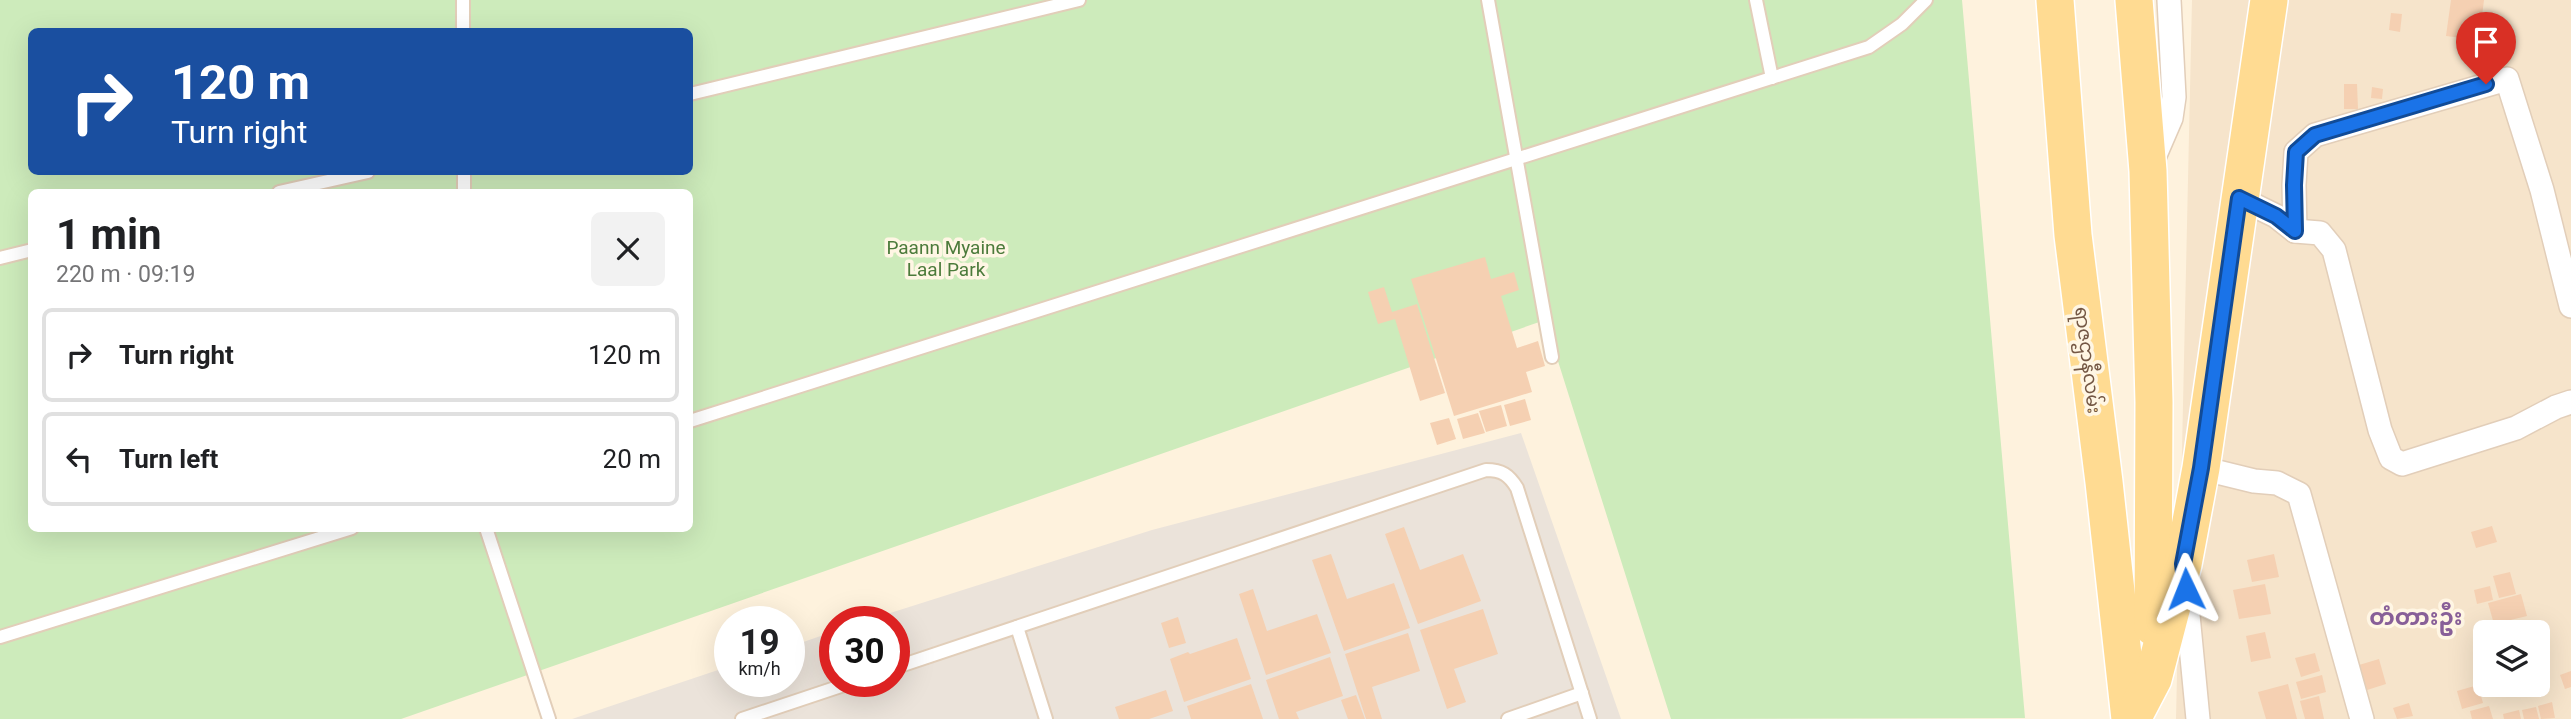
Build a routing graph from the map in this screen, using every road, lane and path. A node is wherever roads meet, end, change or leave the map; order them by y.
1 (463, 0) edge
2 (1079, 0) edge
3 (1488, 0) edge
4 (1756, 0) edge
5 (1926, 0) edge
6 (2055, 0) edge
7 (2134, 0) edge
8 (2169, 0) edge
9 (2269, 0) edge
10 (463, 28) edge
11 (1772, 78) junction
12 (693, 93) edge
13 (1517, 158) junction
14 (2148, 171) junction
15 (355, 175) edge
16 (292, 189) edge
17 (2239, 198) junction
18 (2295, 231) junction
19 (28, 251) edge
20 (0, 258) edge
21 (2569, 291) edge
22 (1552, 357) dead end
23 (2571, 402) edge
24 (693, 420) edge
25 (2201, 468) junction
26 (339, 532) edge
27 (487, 532) edge
28 (2183, 564) junction
29 (1017, 627) junction
30 (0, 637) edge
31 (910, 663) edge
32 (2153, 679) junction
33 (819, 693) edge
34 (1582, 693) junction
35 (549, 719) edge
36 (742, 719) edge
37 (1046, 719) edge
38 (1508, 719) edge
39 (1590, 719) edge
40 (2131, 719) edge
41 (2152, 719) edge
42 (2199, 719) edge
43 (2362, 719) edge

1 - 10 lane
2 - 12 lane
3 - 13 lane
4 - 11 lane
5 - 11 lane
6 - 40 main road, ရာဇဌာနီလမ်း
7 - 14 main road
8 - 14 street
9 - 17 main road
11 - 13 lane
13 - 22 lane
13 - 24 lane
14 - 32 main road
15 - 16 lane
17 - 18 street
17 - 25 main road
18 - 21 street
18 - 23 street
19 - 20 lane
25 - 28 main road
25 - 43 street
26 - 30 lane
27 - 35 lane
28 - 32 main road
28 - 42 street
29 - 31 lane
29 - 34 lane
29 - 37 lane
32 - 40 main road
32 - 41 main road
33 - 36 lane
34 - 38 lane
34 - 39 lane

